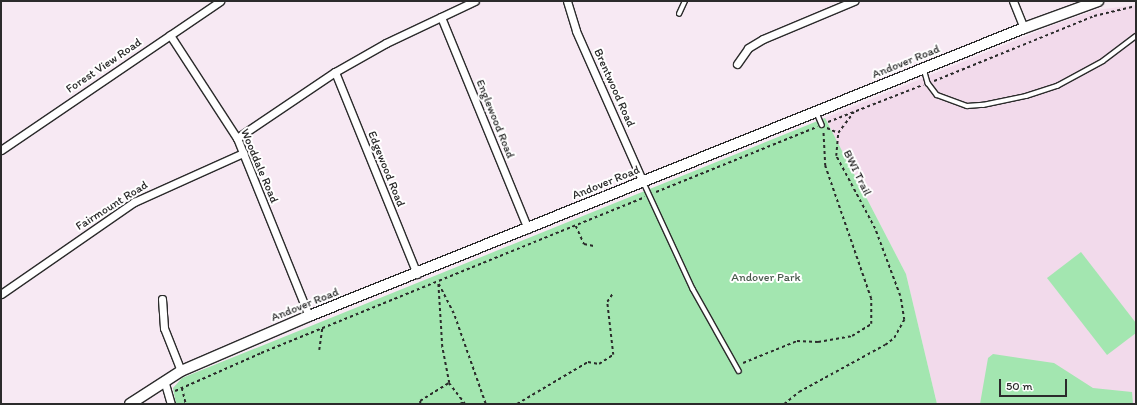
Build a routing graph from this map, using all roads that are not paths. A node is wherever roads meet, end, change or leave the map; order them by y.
1 (220, 1) edge
2 (475, 1) edge
3 (567, 1) edge
4 (685, 1) edge
5 (854, 1) edge
6 (1013, 1) edge
7 (1098, 1) edge
8 (679, 14) dead end
9 (441, 17) junction
10 (1024, 28) junction
11 (170, 35) junction
12 (1136, 36) edge
13 (737, 64) dead end
14 (923, 68) junction
15 (335, 72) junction
16 (817, 112) junction
17 (822, 125) road end
18 (237, 138) junction
19 (1, 150) edge
20 (243, 153) junction
21 (643, 182) junction
22 (528, 229) junction
23 (417, 274) junction
24 (1, 294) edge
25 (162, 299) dead end
26 (309, 316) junction
27 (180, 371) junction
28 (739, 371) dead end
29 (164, 380) junction
30 (130, 404) edge
31 (171, 404) edge

1 - 11 street, Forest View Road
2 - 9 street
3 - 21 street, Brentwood Road
4 - 8 lane
5 - 13 street
6 - 10 street
7 - 10 street, Andover Road
9 - 15 street
9 - 22 street, Englewood Road
10 - 14 street, Andover Road
11 - 18 street, Wooddale Road
11 - 19 street, Forest View Road
12 - 14 lane
14 - 16 street, Andover Road
15 - 18 street
15 - 23 street, Edgewood Road
16 - 17 lane
16 - 21 street, Andover Road
18 - 20 street, Wooddale Road
20 - 24 street, Fairmount Road
20 - 26 street, Wooddale Road
21 - 22 street, Andover Road
21 - 28 lane
22 - 23 street, Andover Road
23 - 26 street, Andover Road
25 - 27 street
26 - 27 street, Andover Road
27 - 29 street, Andover Road
29 - 30 street, Andover Road
29 - 31 street

